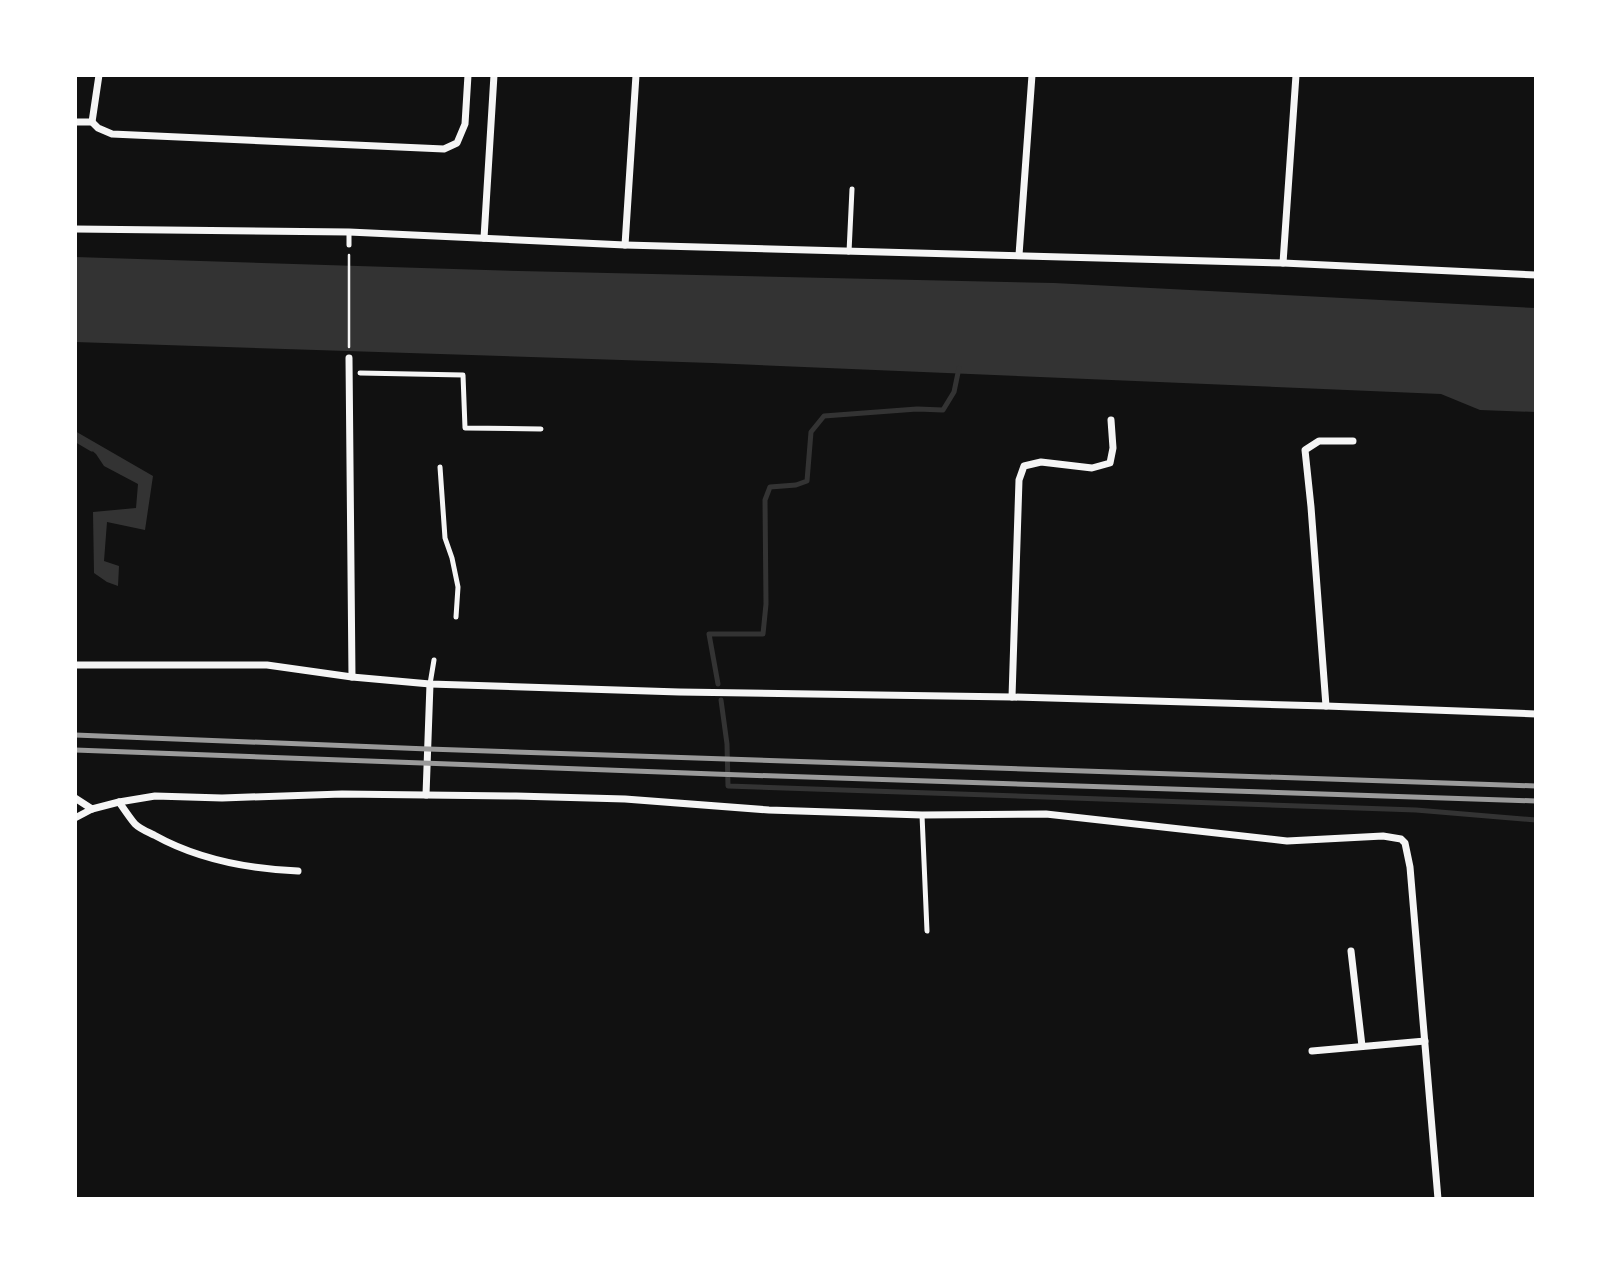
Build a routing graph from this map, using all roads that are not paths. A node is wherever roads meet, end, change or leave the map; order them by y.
1 (99, 75) edge
2 (468, 75) edge
3 (494, 75) edge
4 (636, 75) edge
5 (1032, 75) edge
6 (1296, 75) edge
7 (75, 122) edge
8 (92, 122) junction
9 (852, 189) dead end
10 (75, 229) edge
11 (349, 232) junction
12 (484, 238) junction
13 (349, 245) road end
14 (625, 245) junction
15 (849, 252) junction
16 (1019, 255) junction
17 (1283, 263) junction
18 (1536, 275) edge
19 (349, 358) road end
20 (360, 373) dead end
21 (1111, 421) dead end
22 (541, 429) dead end
23 (1353, 441) dead end
24 (440, 467) dead end
25 (456, 617) dead end
26 (434, 660) dead end
27 (75, 665) edge
28 (352, 677) junction
29 (430, 684) junction
30 (1012, 697) junction
31 (1326, 706) junction
32 (1536, 715) edge
33 (426, 795) junction
34 (75, 798) edge
35 (119, 802) junction
36 (92, 809) junction
37 (922, 815) junction
38 (75, 818) edge
39 (298, 871) dead end
40 (927, 931) dead end
41 (1351, 951) dead end
42 (1425, 1041) junction
43 (1362, 1046) junction
44 (1312, 1051) dead end
45 (1438, 1199) edge

1 - 8 street
2 - 8 street
3 - 12 street
4 - 14 street
5 - 16 street
6 - 17 street
7 - 8 street
9 - 15 lane
10 - 11 street
11 - 12 street
11 - 13 lane
12 - 14 street
14 - 15 street
15 - 16 street
16 - 17 street
17 - 18 street
19 - 28 street
20 - 22 lane
21 - 30 street
23 - 31 street
24 - 25 lane
26 - 29 lane
27 - 28 street
28 - 29 street
29 - 30 street
29 - 33 street
30 - 31 street
31 - 32 street
33 - 35 street
33 - 37 street
34 - 36 street
35 - 36 street
35 - 39 street
36 - 38 street
37 - 40 lane
37 - 42 street
41 - 43 street
42 - 43 street
42 - 45 street
43 - 44 street

